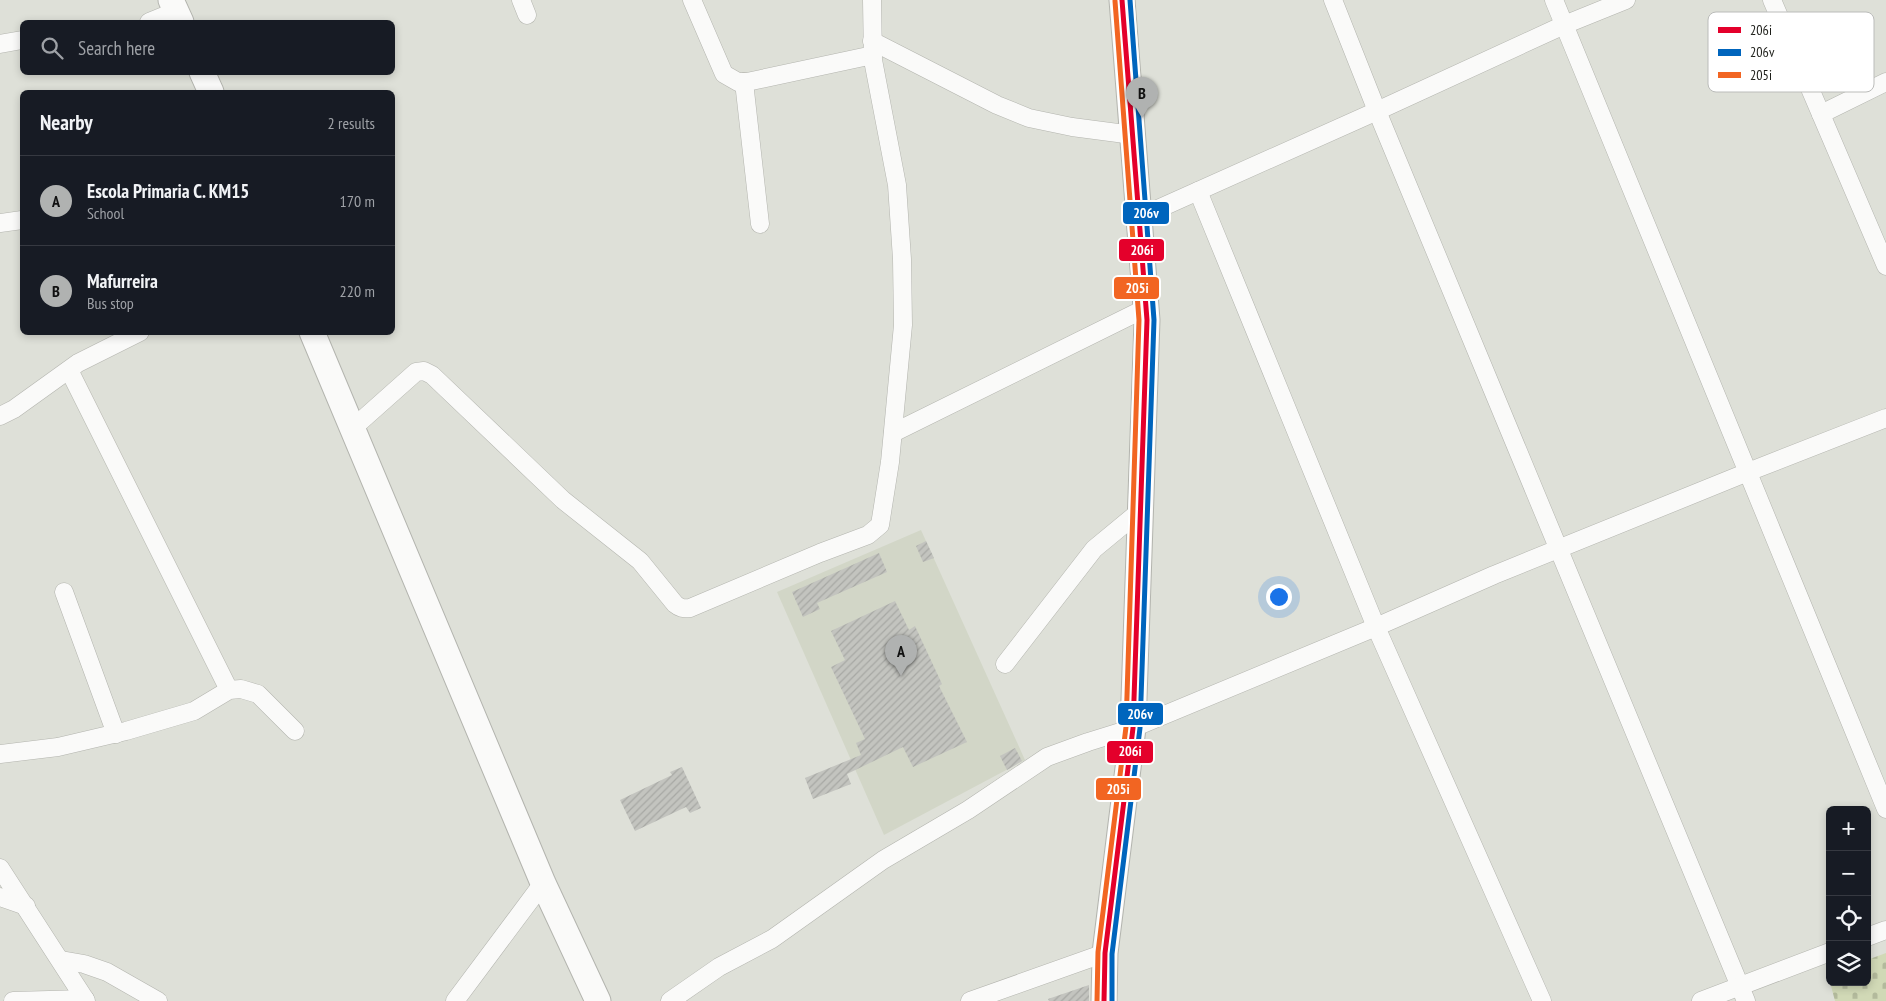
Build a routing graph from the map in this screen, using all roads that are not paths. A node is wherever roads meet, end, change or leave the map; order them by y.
1 (692, 0) edge
2 (872, 0) edge
3 (1122, 0) edge
4 (1333, 0) edge
5 (1554, 0) edge
6 (1626, 0) edge
7 (1772, 0) edge
8 (176, 11) edge
9 (1777, 12) edge
10 (154, 20) edge
11 (1564, 25) junction
12 (20, 40) edge
13 (0, 44) edge
14 (873, 48) junction
15 (203, 75) edge
16 (744, 82) junction
17 (1886, 82) edge
18 (1874, 88) edge
19 (210, 90) edge
20 (1812, 92) edge
21 (1866, 92) edge
22 (1377, 112) junction
23 (1821, 114) junction
24 (1133, 135) junction
25 (1198, 190) junction
26 (1140, 217) junction
27 (20, 220) edge
28 (0, 224) edge
29 (760, 224) dead end
30 (1886, 266) edge
31 (1146, 308) junction
32 (134, 335) edge
33 (313, 335) edge
34 (69, 370) junction
35 (0, 416) edge
36 (1886, 418) edge
37 (353, 428) junction
38 (893, 433) junction
39 (1748, 472) junction
40 (1140, 511) junction
41 (1558, 549) junction
42 (64, 592) dead end
43 (1376, 627) junction
44 (1005, 664) dead end
45 (229, 690) junction
46 (1134, 728) junction
47 (295, 730) dead end
48 (116, 734) junction
49 (0, 754) edge
50 (1886, 809) edge
51 (0, 868) edge
52 (543, 883) junction
53 (0, 897) edge
54 (26, 906) junction
55 (1886, 930) edge
56 (1871, 936) edge
57 (1105, 952) junction
58 (1826, 954) edge
59 (61, 960) junction
60 (1743, 994) edge
61 (86, 1000) edge
62 (13, 1001) edge
63 (158, 1001) edge
64 (455, 1001) edge
65 (598, 1001) edge
66 (670, 1001) edge
67 (970, 1001) edge
68 (1104, 1001) edge
69 (1542, 1001) edge
70 (1701, 1001) edge

1 - 16 street
2 - 14 street
3 - 24 street
4 - 22 street
5 - 11 street
6 - 11 street
7 - 9 street
8 - 10 street
11 - 22 street
11 - 39 street
12 - 13 street
14 - 16 street
14 - 24 street
14 - 38 street
15 - 19 street
16 - 29 street
17 - 18 street
20 - 23 street
21 - 23 street
22 - 25 street
22 - 41 street
23 - 30 street
24 - 26 street
25 - 26 street
25 - 43 street
26 - 31 street
27 - 28 street
31 - 38 street
31 - 40 street
32 - 34 street
33 - 37 street
34 - 35 street
34 - 45 street
36 - 39 street
37 - 38 street
37 - 52 street
39 - 41 street
39 - 50 street
40 - 44 street
40 - 46 street
41 - 43 street
41 - 60 street
42 - 48 street
43 - 46 street
43 - 69 street
45 - 47 street
45 - 48 street
46 - 57 street
46 - 66 street
48 - 49 street
51 - 54 street
52 - 64 street
52 - 65 street
53 - 54 street
54 - 59 street
55 - 56 street
57 - 67 street
57 - 68 street
58 - 60 street
59 - 61 street
59 - 63 street
60 - 70 street
61 - 62 street

